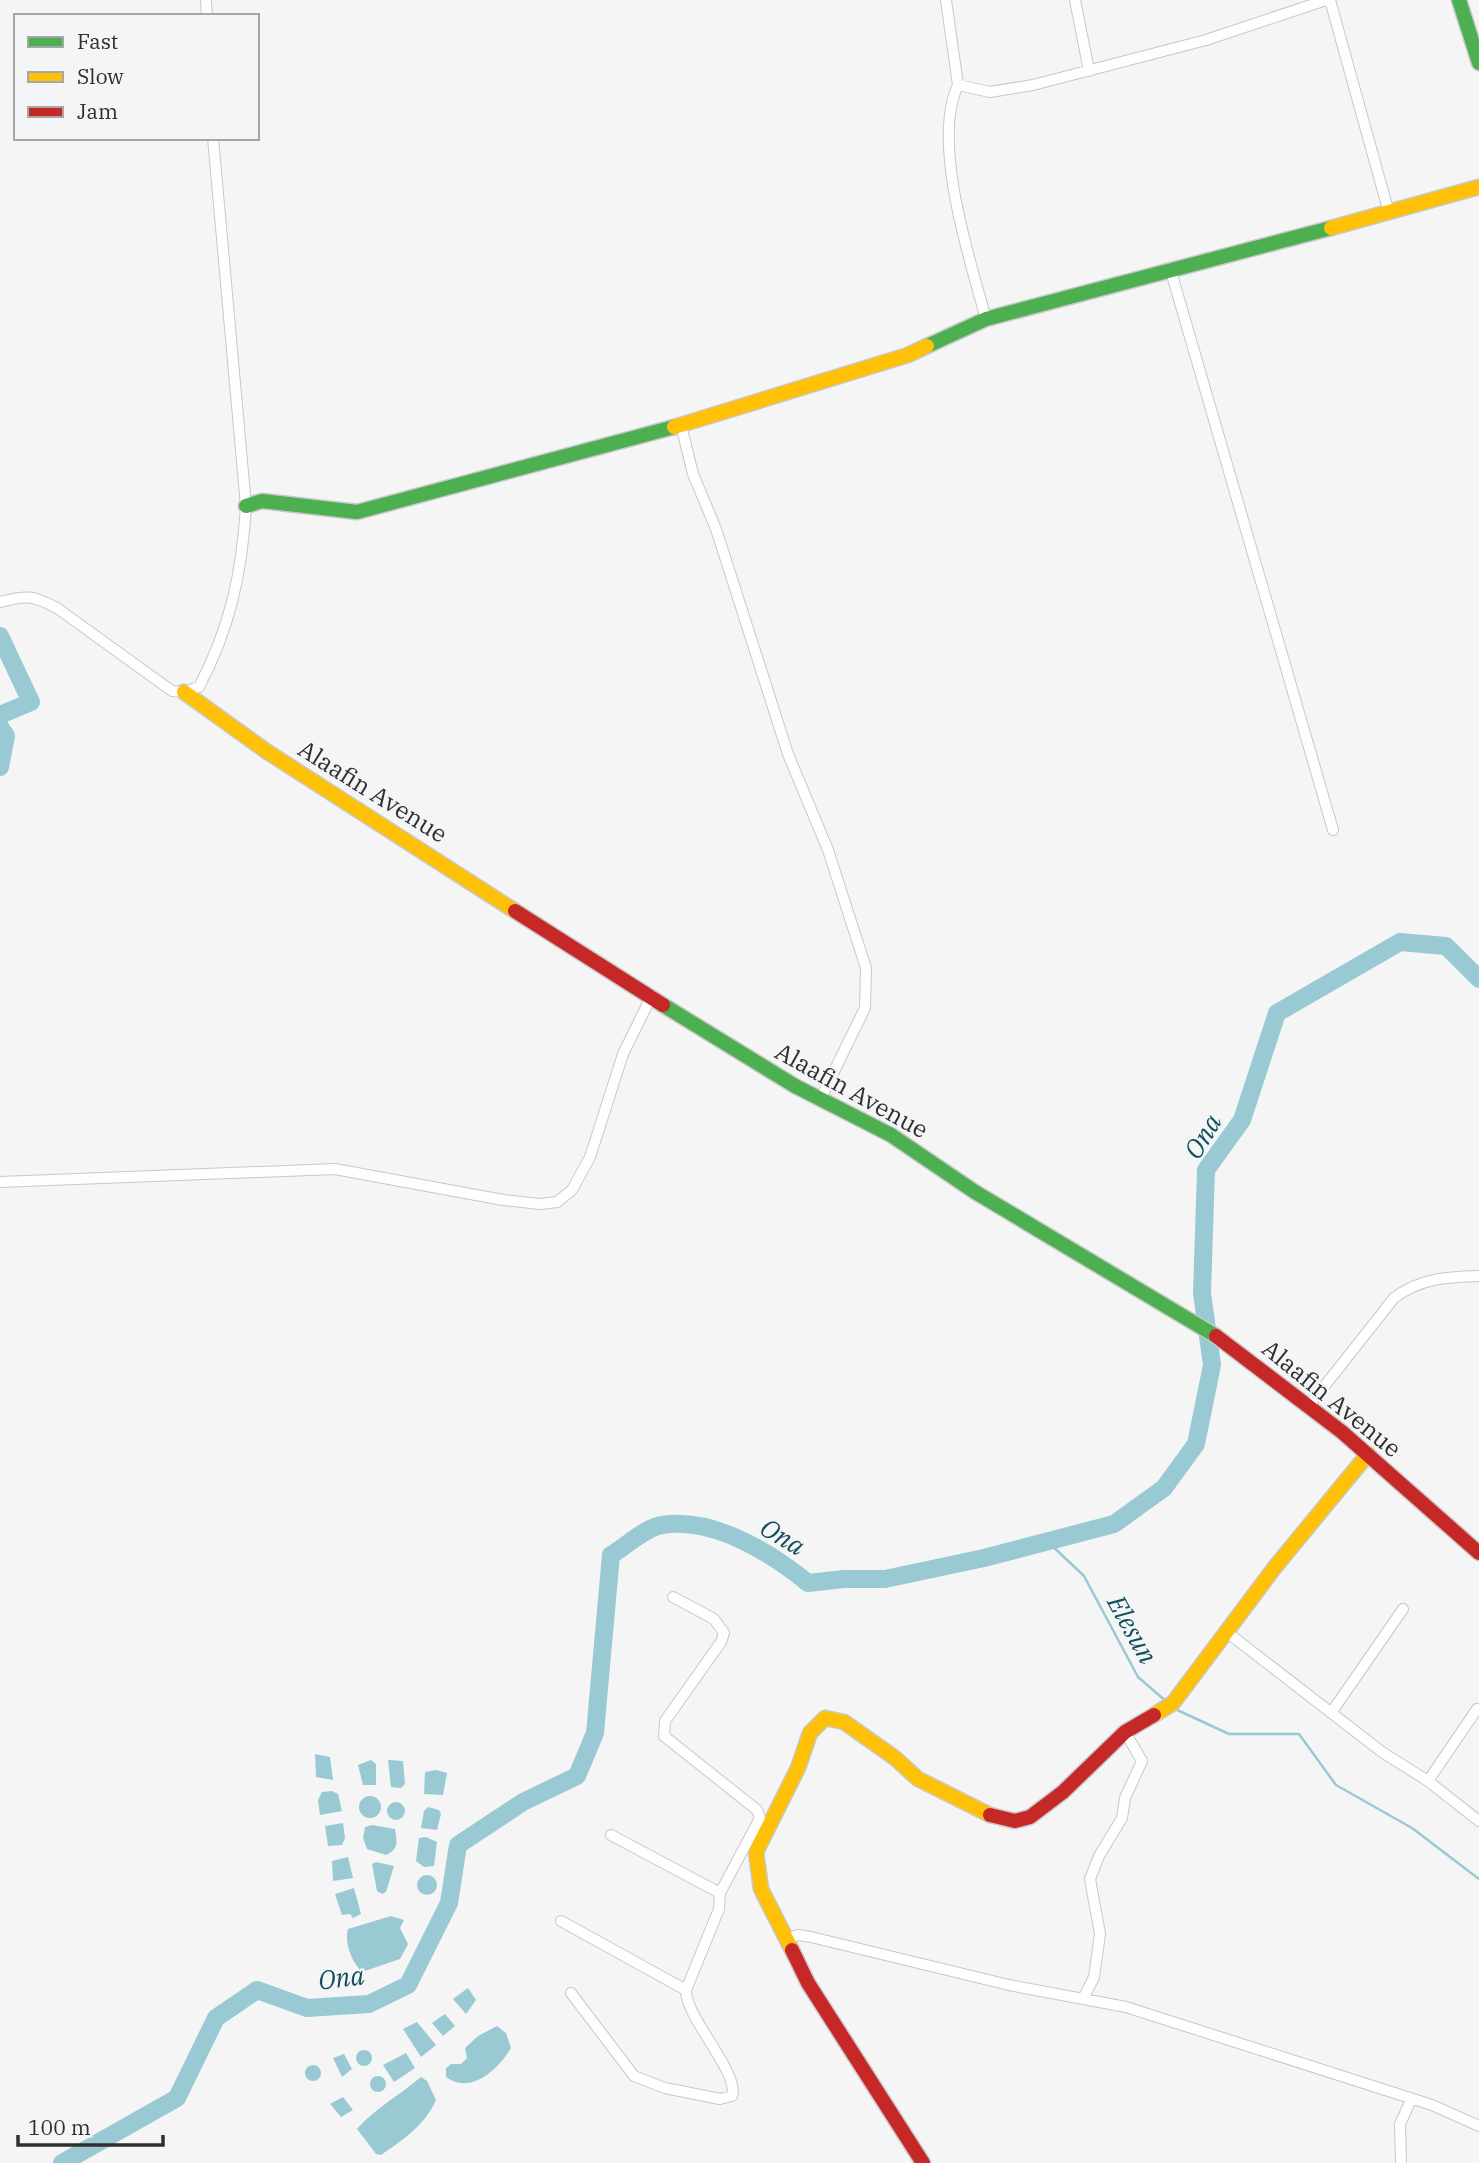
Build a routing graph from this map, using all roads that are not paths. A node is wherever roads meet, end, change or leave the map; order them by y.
1 (946, 0) edge
2 (1075, 0) edge
3 (1328, 0) edge
4 (1459, 0) edge
5 (1479, 63) edge
6 (1089, 71) junction
7 (958, 85) junction
8 (213, 140) edge
9 (1479, 187) edge
10 (1389, 213) junction
11 (1170, 268) junction
12 (986, 319) junction
13 (681, 425) junction
14 (246, 506) junction
15 (0, 602) edge
16 (184, 692) junction
17 (1333, 830) dead end
18 (652, 995) junction
19 (821, 1098) junction
20 (0, 1182) edge
21 (1479, 1276) edge
22 (1308, 1407) junction
23 (1368, 1454) junction
24 (1479, 1553) edge
25 (674, 1597) dead end
26 (1403, 1609) dead end
27 (1228, 1633) junction
28 (1477, 1709) dead end
29 (1331, 1713) junction
30 (1125, 1732) junction
31 (1428, 1781) junction
32 (1479, 1821) edge
33 (611, 1835) dead end
34 (738, 1857) junction
35 (758, 1861) junction
36 (720, 1893) junction
37 (561, 1921) dead end
38 (785, 1939) junction
39 (686, 1990) junction
40 (571, 1993) dead end
41 (1083, 1998) junction
42 (1411, 2100) junction
43 (1479, 2126) edge
44 (923, 2163) edge
45 (1401, 2163) edge

1 - 7 street
2 - 6 street
3 - 6 street
3 - 10 street
4 - 5 street
6 - 7 street
7 - 12 street
8 - 14 street
9 - 10 street
10 - 11 street
11 - 12 street
11 - 17 street
12 - 13 street
13 - 14 street
13 - 19 street
14 - 16 street
15 - 16 street
16 - 18 street, Alaafin Avenue
18 - 19 street, Alaafin Avenue
18 - 20 street
19 - 22 street, Alaafin Avenue
21 - 22 street
22 - 23 street, Alaafin Avenue
23 - 24 street, Alaafin Avenue
23 - 27 street
25 - 34 street
26 - 29 street
27 - 29 street
27 - 30 street
28 - 31 street
29 - 31 street
30 - 35 street
30 - 41 street
31 - 32 street
33 - 36 street
34 - 35 street
34 - 36 street
35 - 38 street
36 - 39 street
37 - 39 street
38 - 41 street
38 - 44 street
39 - 40 street
41 - 42 street
42 - 43 street
42 - 45 street

